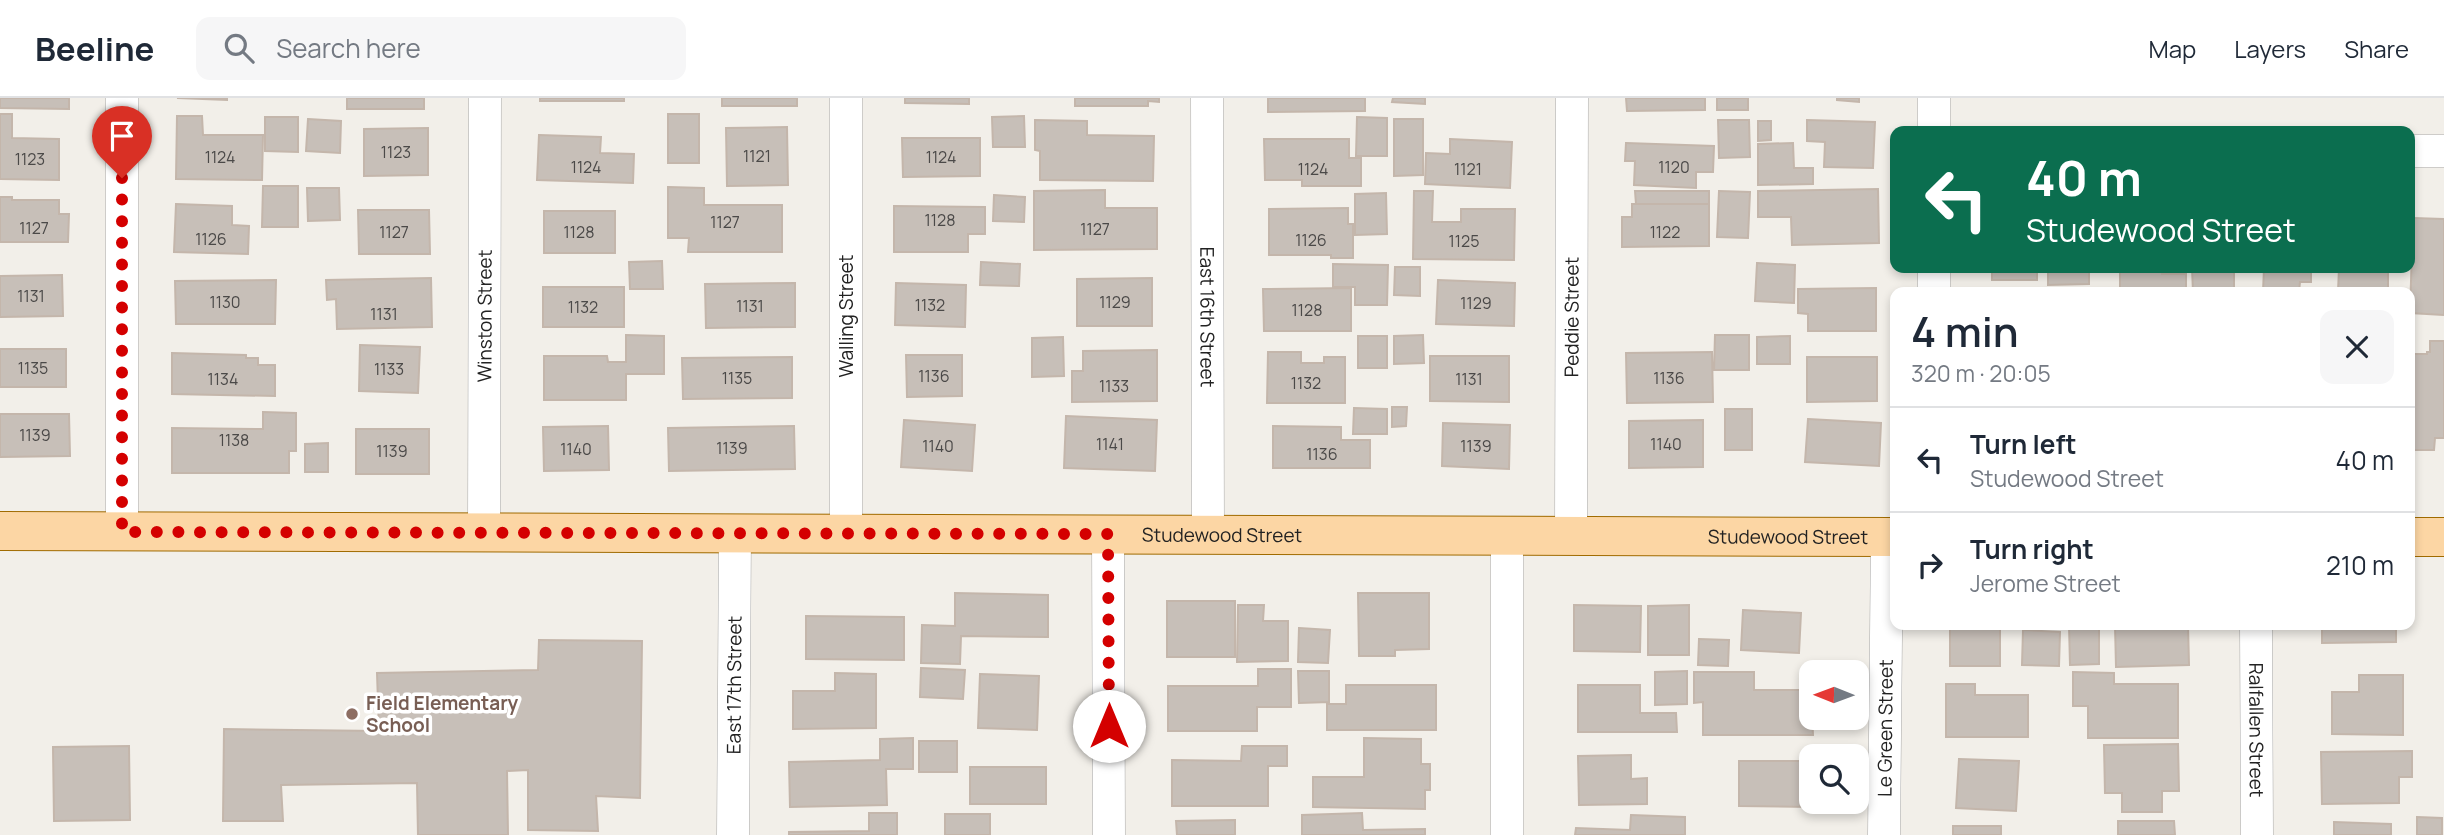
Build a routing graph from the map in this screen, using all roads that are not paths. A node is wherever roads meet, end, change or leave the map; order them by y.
1 (122, 98) edge
2 (485, 98) edge
3 (846, 98) edge
4 (1207, 98) edge
5 (1572, 98) edge
6 (1934, 98) edge
7 (1934, 126) edge
8 (2415, 151) edge
9 (2444, 151) edge
10 (0, 531) edge
11 (122, 532) junction
12 (484, 533) junction
13 (735, 533) junction
14 (846, 534) junction
15 (1108, 534) junction
16 (1208, 535) junction
17 (1507, 536) junction
18 (1571, 536) junction
19 (1890, 537) edge
20 (2415, 537) edge
21 (2444, 537) edge
22 (1890, 580) edge
23 (2256, 630) edge
24 (733, 835) edge
25 (1109, 835) edge
26 (1507, 835) edge
27 (1884, 835) edge
28 (2257, 835) edge

1 - 11 street
2 - 12 street, Winston Street
3 - 14 street, Walling Street
4 - 16 street, East 16th Street
5 - 18 street, Peddie Street
6 - 7 street
8 - 9 street
10 - 11 main road, Studewood Street
11 - 12 main road, Studewood Street
12 - 13 main road, Studewood Street
13 - 14 main road, Studewood Street
13 - 24 street, East 17th Street
14 - 15 main road, Studewood Street
15 - 16 main road, Studewood Street
15 - 25 street
16 - 17 main road, Studewood Street
17 - 18 main road, Studewood Street
17 - 26 street
18 - 19 main road, Studewood Street
20 - 21 main road
22 - 27 street, Le Green Street
23 - 28 street, Ralfallen Street

